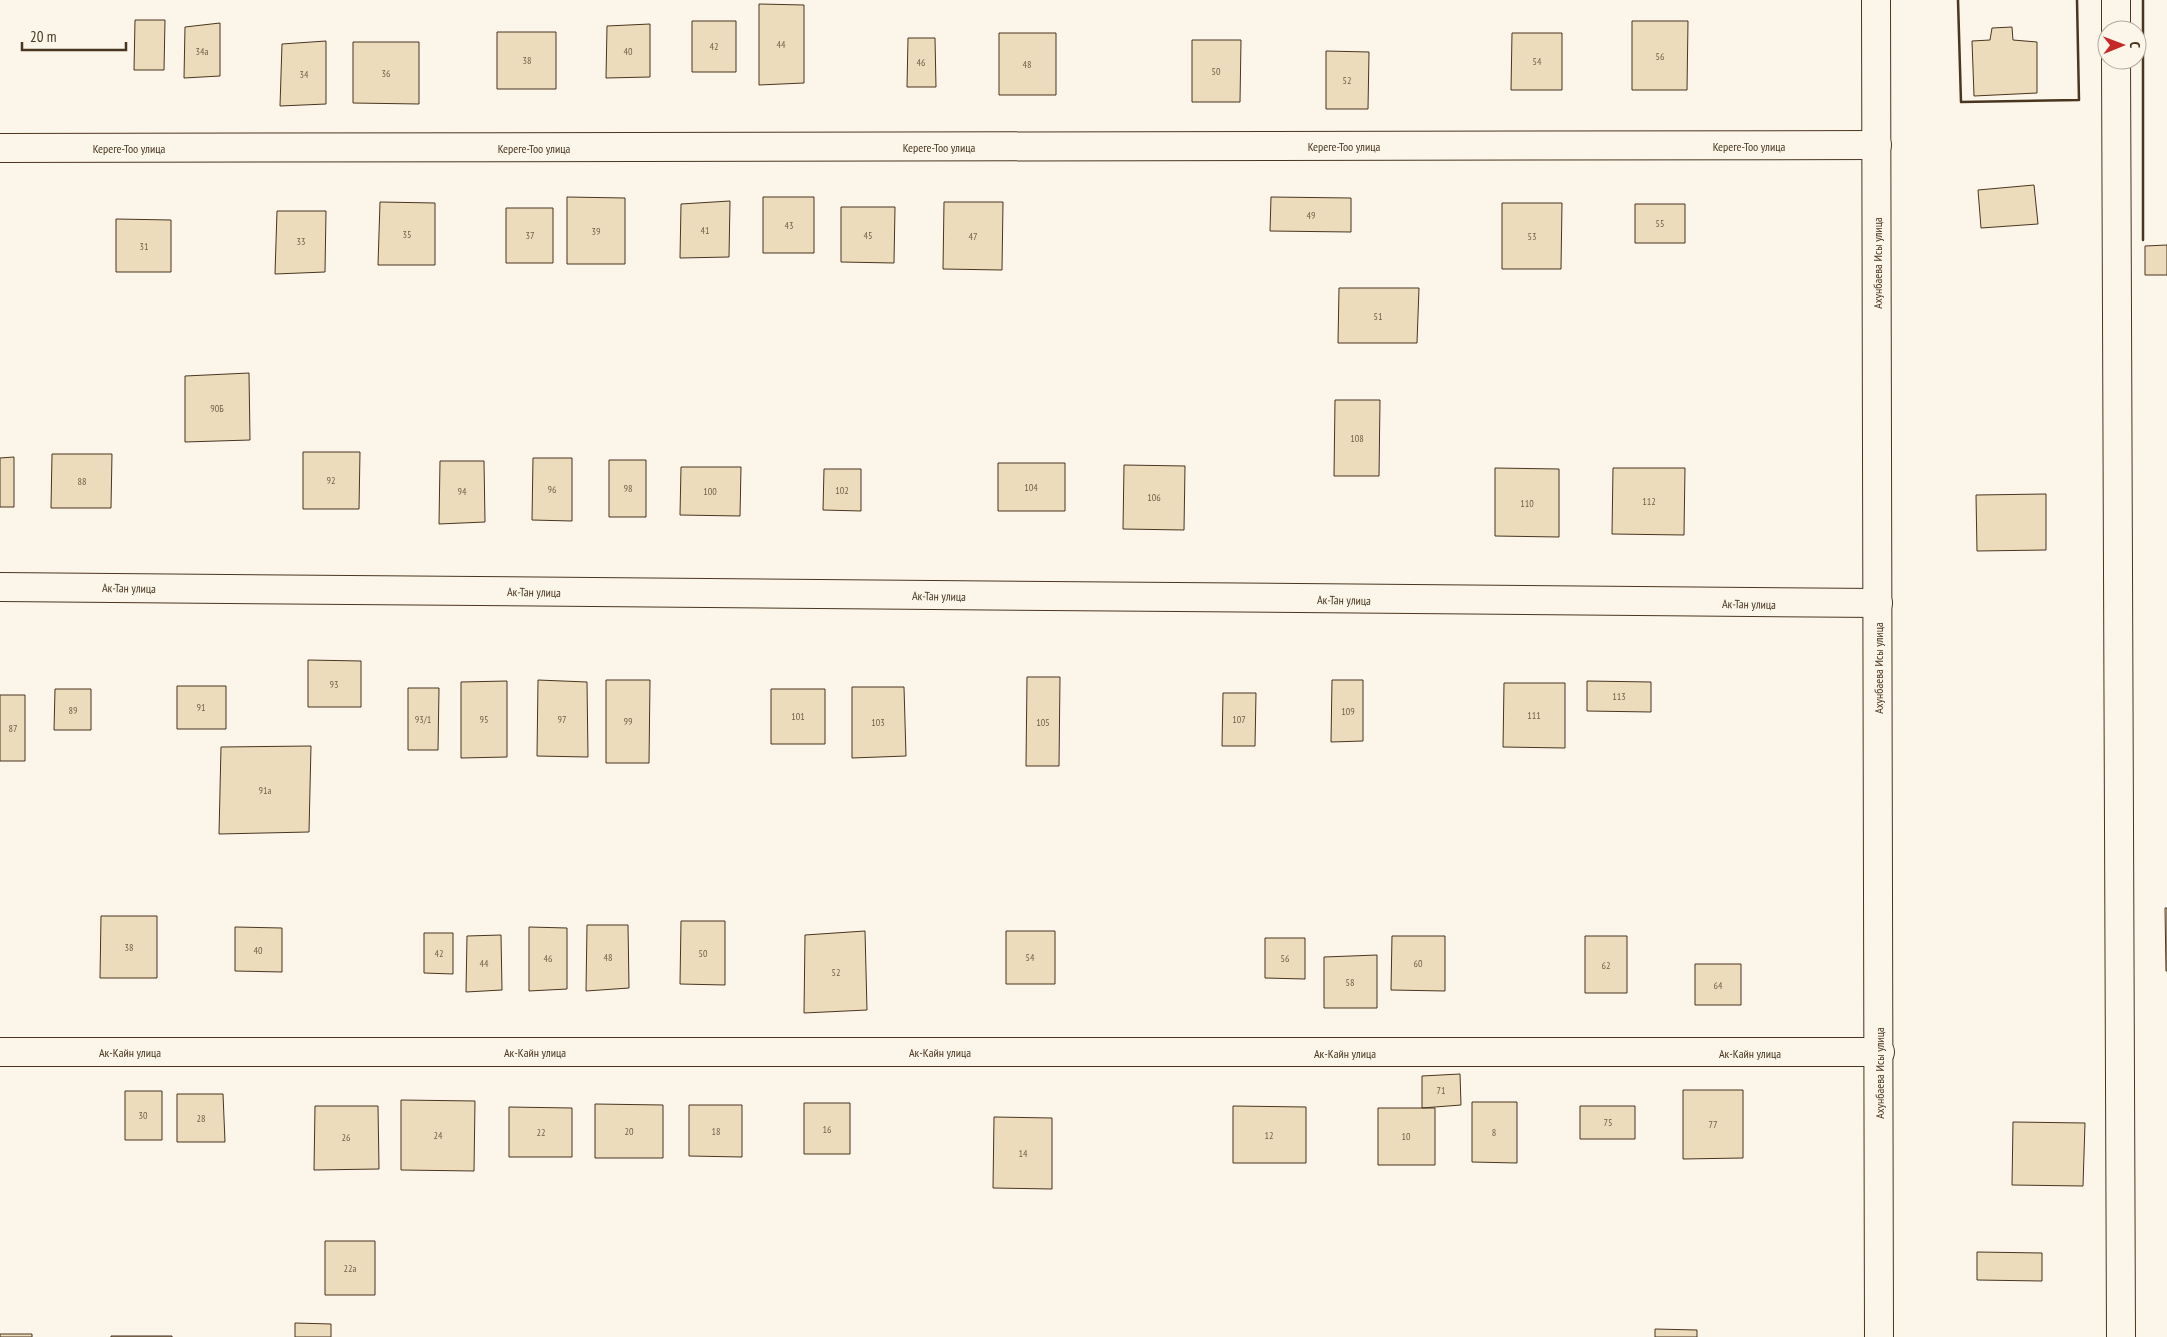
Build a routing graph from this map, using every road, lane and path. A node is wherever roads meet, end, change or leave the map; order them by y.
1 (1876, 0) edge
2 (2116, 0) edge
3 (2116, 20) edge
4 (2116, 70) edge
5 (1877, 145) junction
6 (0, 148) edge
7 (0, 587) edge
8 (1878, 603) junction
9 (0, 1052) edge
10 (1880, 1052) junction
11 (1879, 1337) edge
12 (2121, 1337) edge

1 - 5 street, Ахунбаева Исы улица
2 - 3 street
4 - 12 street
5 - 6 street, Кереге-Тоо улица
5 - 8 street, Ахунбаева Исы улица
7 - 8 street, Ак-Тан улица
8 - 10 street, Ахунбаева Исы улица
9 - 10 street, Ак-Кайн улица
10 - 11 street, Ахунбаева Исы улица

